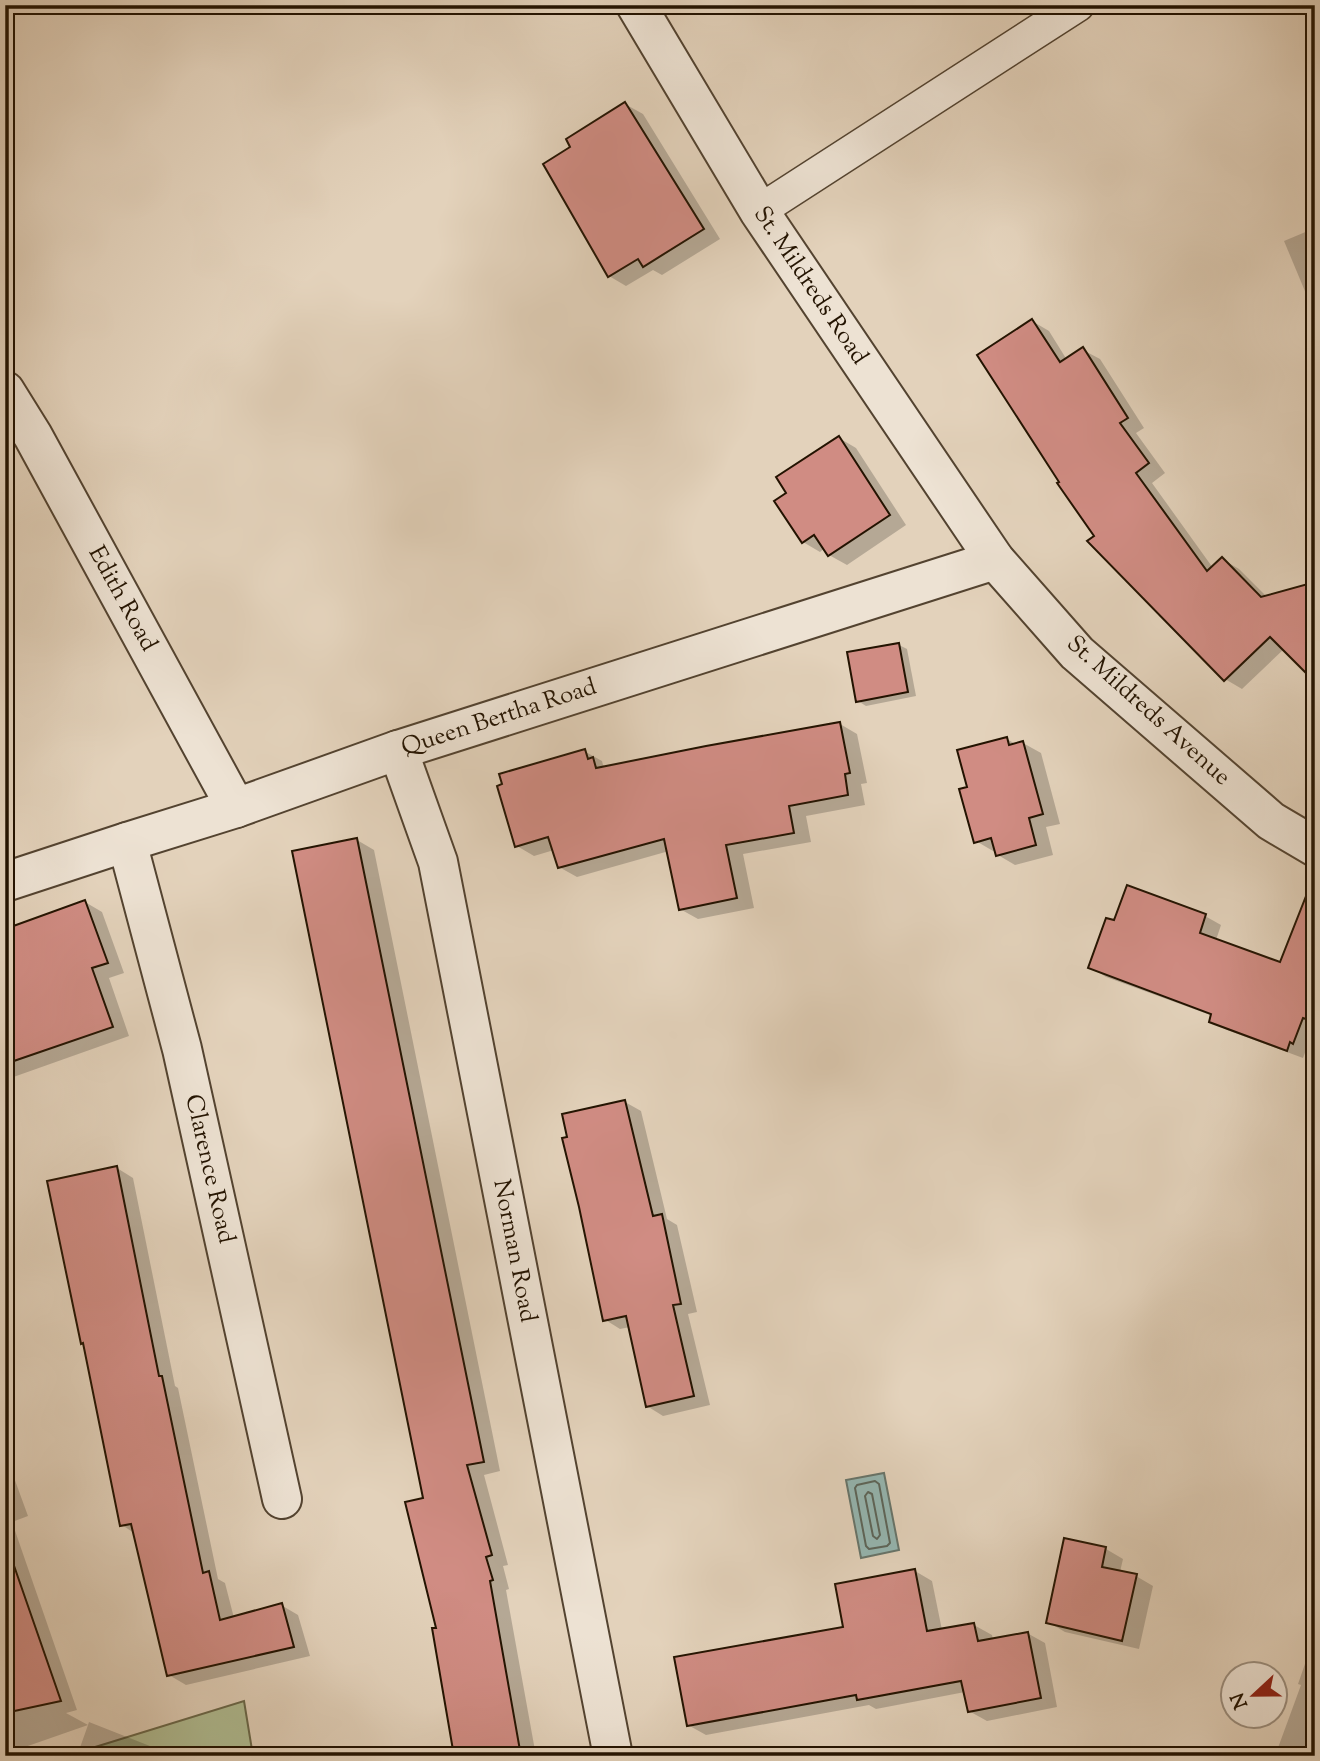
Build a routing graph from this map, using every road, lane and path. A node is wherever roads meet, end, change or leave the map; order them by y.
1 (636, 5) edge
2 (1078, 5) edge
3 (760, 211) junction
4 (5, 391) edge
5 (995, 560) junction
6 (398, 750) junction
7 (236, 808) junction
8 (127, 842) junction
9 (1315, 847) edge
10 (5, 882) edge
11 (282, 1499) dead end
12 (613, 1756) edge

1 - 3 street, St. Mildreds Road
2 - 3 lane
3 - 5 street, St. Mildreds Road
4 - 7 street, Edith Road
5 - 6 street, Queen Bertha Road
5 - 9 street, St. Mildreds Avenue
6 - 7 street, Queen Bertha Road
6 - 12 street, Norman Road
7 - 8 street, Queen Bertha Road
8 - 10 street, Queen Bertha Road
8 - 11 street, Clarence Road

